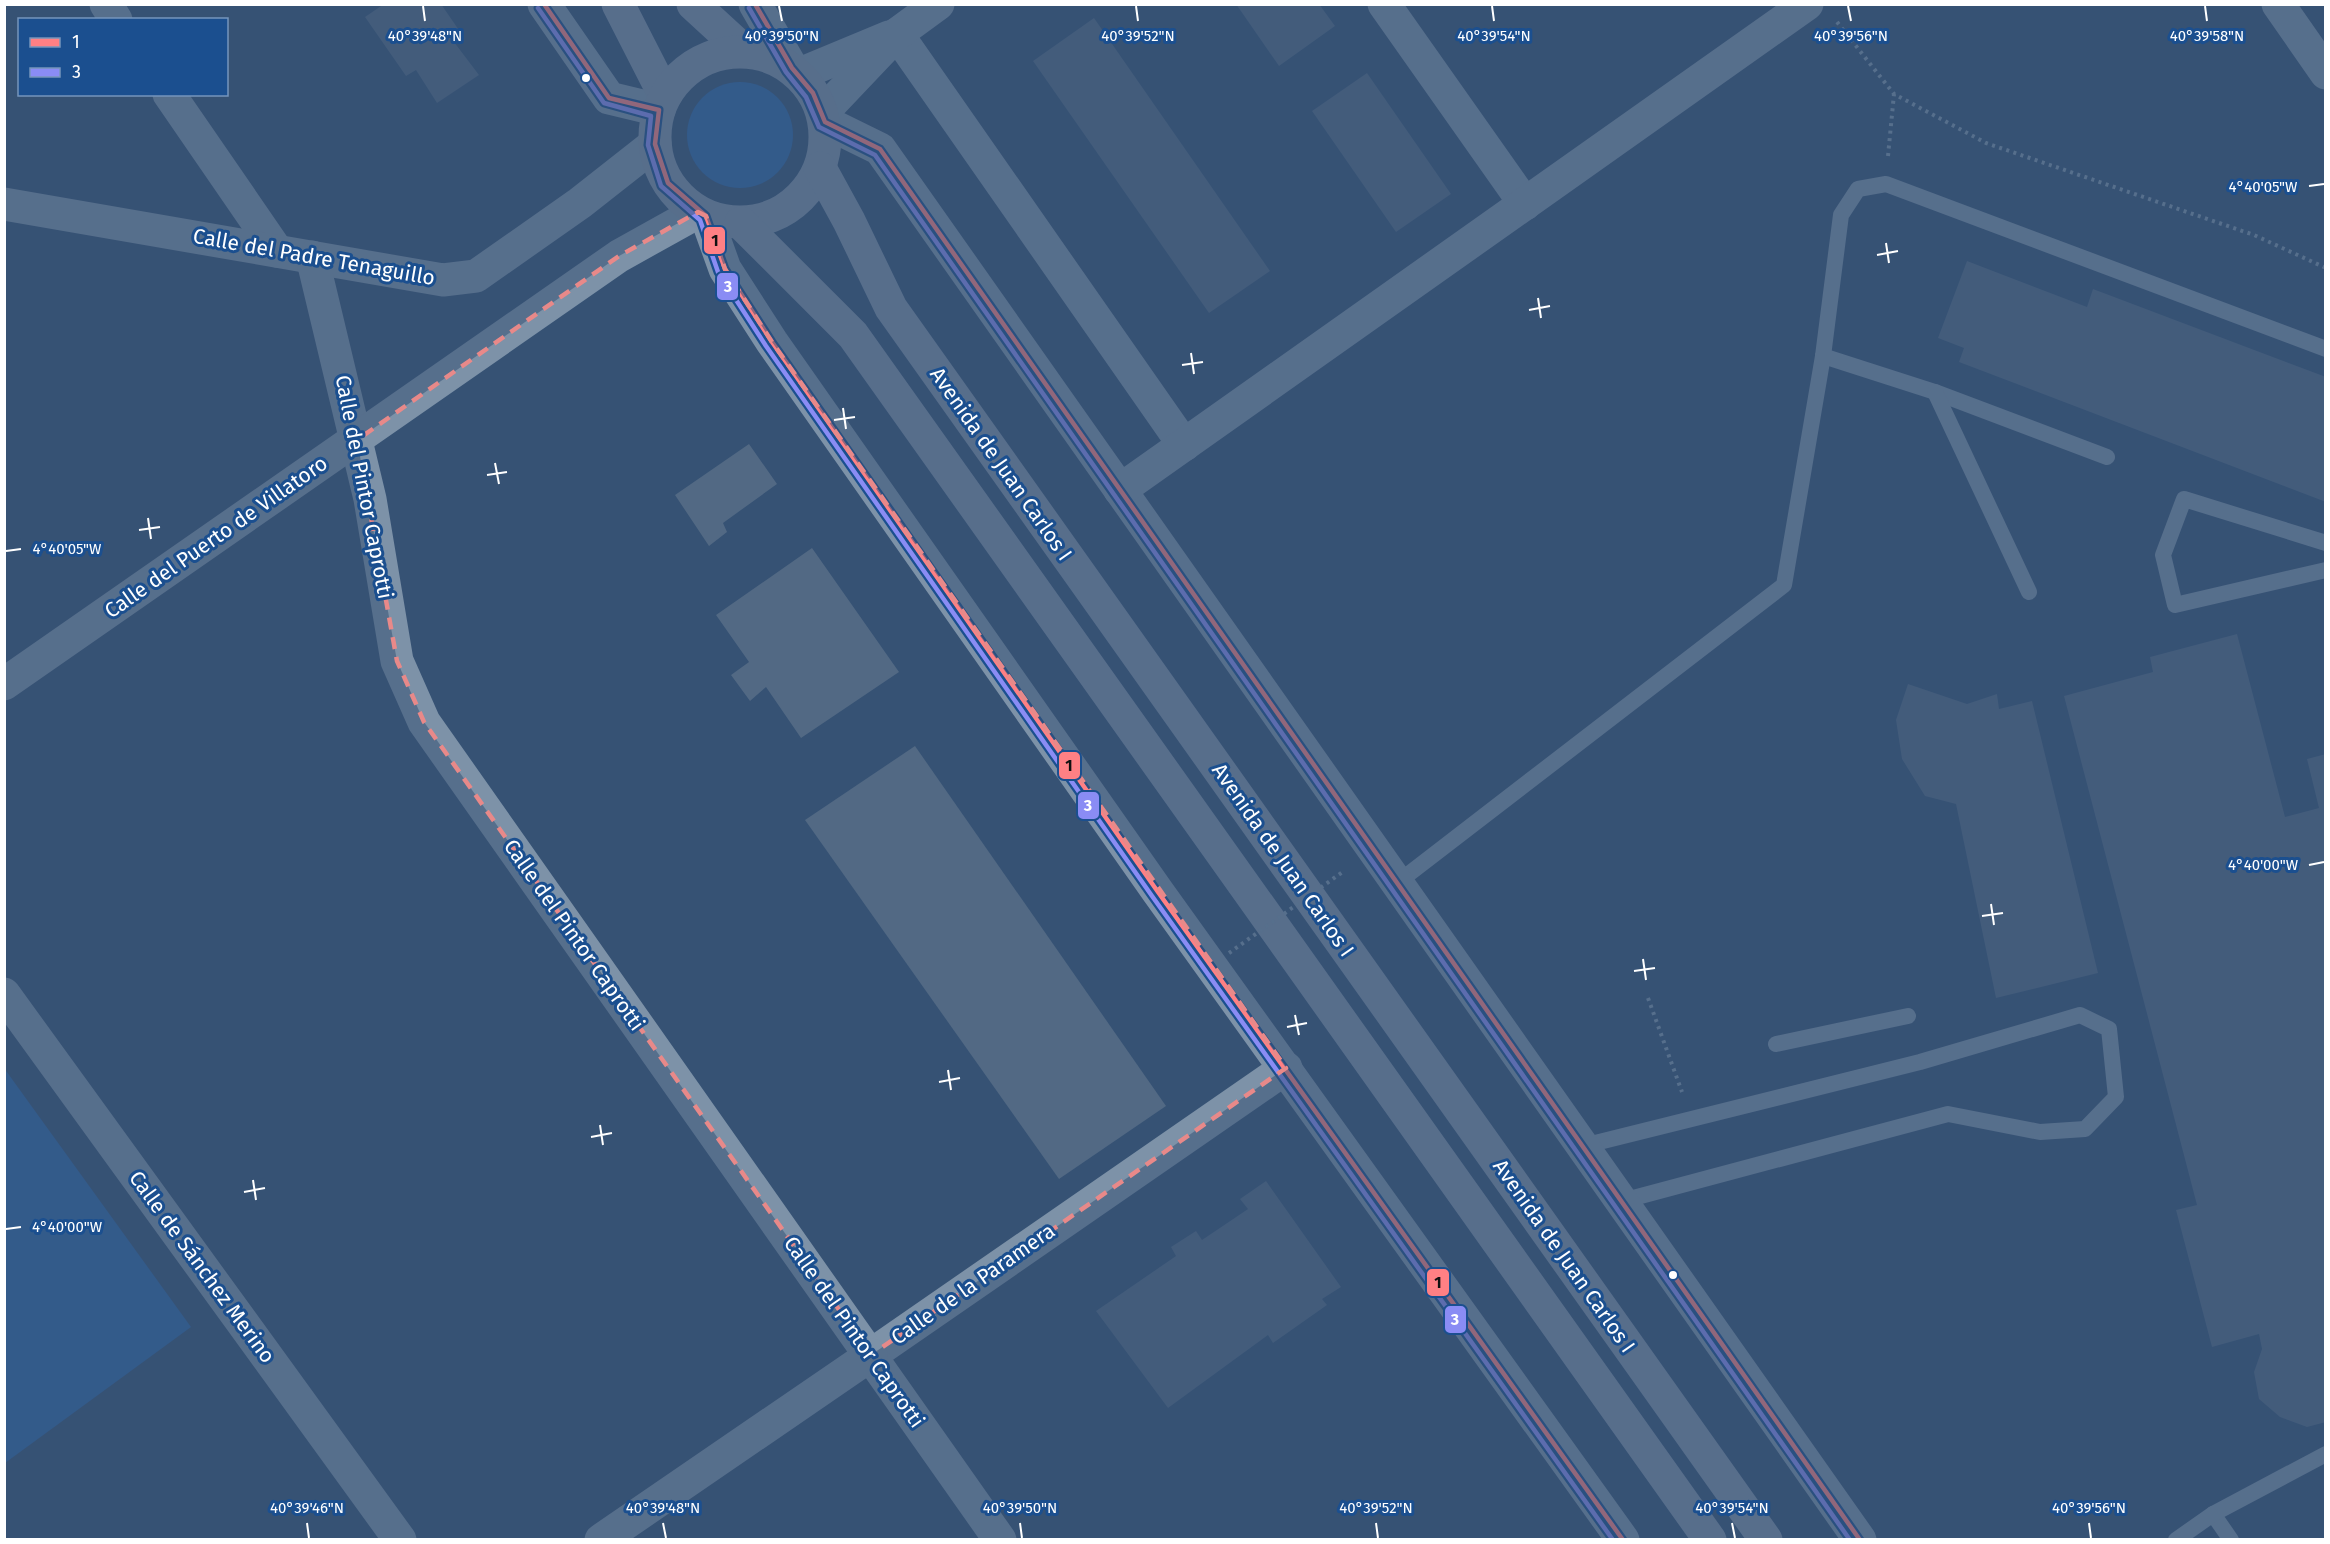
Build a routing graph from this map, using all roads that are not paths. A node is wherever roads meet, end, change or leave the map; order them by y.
1 (106, 4) edge
2 (544, 4) edge
3 (618, 4) edge
4 (693, 4) edge
5 (755, 4) edge
6 (938, 4) edge
7 (1384, 4) edge
8 (2278, 4) edge
9 (1819, 9) edge
10 (115, 18) edge
11 (897, 34) junction
12 (743, 50) junction
13 (796, 71) junction
14 (2325, 73) edge
15 (170, 96) edge
16 (662, 103) junction
17 (824, 117) junction
18 (655, 144) junction
19 (820, 168) junction
20 (4, 204) edge
21 (1525, 204) junction
22 (702, 214) junction
23 (741, 223) junction
24 (277, 251) junction
25 (312, 257) junction
26 (2325, 349) edge
27 (1823, 356) junction
28 (1935, 392) junction
29 (357, 440) junction
30 (1184, 445) junction
31 (2107, 457) dead end
32 (1120, 490) junction
33 (2325, 543) edge
34 (2325, 570) edge
35 (2029, 592) dead end
36 (4, 684) edge
37 (1397, 883) junction
38 (4, 994) edge
39 (1908, 1016) dead end
40 (1776, 1044) dead end
41 (1286, 1068) junction
42 (1583, 1146) junction
43 (1622, 1201) junction
44 (871, 1355) junction
45 (2325, 1454) edge
46 (2213, 1514) junction
47 (400, 1539) edge
48 (601, 1539) edge
49 (1000, 1539) edge
50 (1623, 1539) edge
51 (1710, 1539) edge
52 (1766, 1539) edge
53 (1860, 1539) edge
54 (2176, 1539) edge
55 (2231, 1539) edge

1 - 10 street
2 - 16 street
3 - 16 highway
4 - 12 highway
5 - 13 street
6 - 11 street
7 - 21 street
8 - 14 street
9 - 21 street
11 - 13 street
11 - 17 street
11 - 30 street
12 - 13 highway
12 - 16 highway
13 - 17 highway
15 - 24 street
16 - 18 highway
17 - 19 highway
17 - 32 street
18 - 22 highway
18 - 25 street, Calle del Padre Tenaguillo
19 - 23 highway
19 - 52 highway, Avenida de Juan Carlos I
20 - 24 street, Calle del Padre Tenaguillo
21 - 30 street
22 - 23 highway
22 - 29 street, Calle del Puerto de Villatoro
22 - 41 street
23 - 51 highway
24 - 25 street, Calle del Padre Tenaguillo
25 - 29 street, Calle del Pintor Caprotti
26 - 27 lane
27 - 28 lane
27 - 37 lane
28 - 31 lane
28 - 35 lane
29 - 36 street, Calle del Puerto de Villatoro
29 - 44 street, Calle del Pintor Caprotti
30 - 32 street
32 - 37 street
33 - 34 lane
37 - 42 street
38 - 47 street, Calle de Sánchez Merino
39 - 40 lane
41 - 44 street, Calle de la Paramera
41 - 50 street
42 - 43 street
42 - 43 lane
43 - 53 street
44 - 48 street, Calle de la Paramera
44 - 49 street, Calle del Pintor Caprotti
45 - 46 lane
46 - 54 lane
46 - 55 lane

